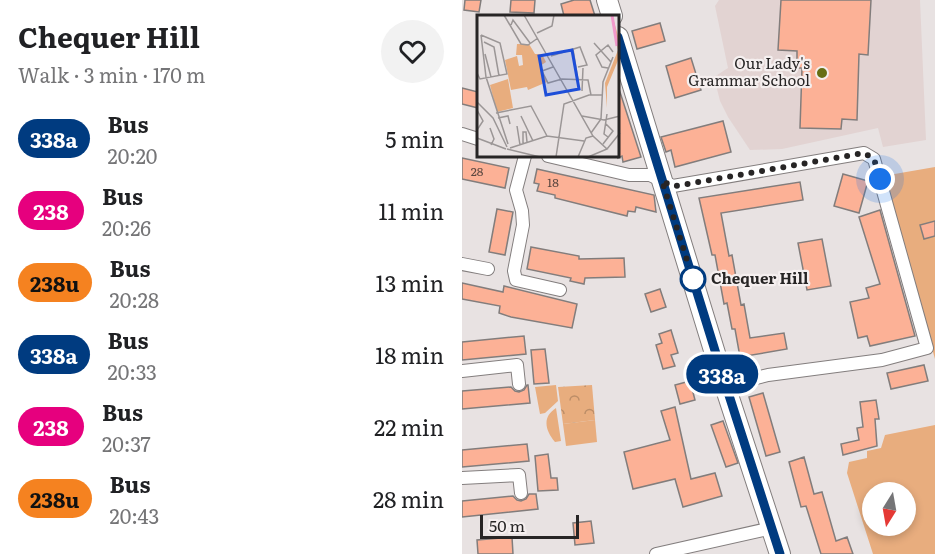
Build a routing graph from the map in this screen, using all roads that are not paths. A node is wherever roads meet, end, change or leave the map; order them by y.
1 (607, 0) edge
2 (612, 15) edge
3 (620, 44) edge
4 (462, 134) edge
5 (477, 139) edge
6 (524, 158) edge
7 (557, 158) edge
8 (662, 181) junction
9 (462, 264) edge
10 (488, 269) dead end
11 (560, 290) dead end
12 (462, 371) edge
13 (519, 384) dead end
14 (726, 386) junction
15 (462, 478) edge
16 (521, 493) dead end
17 (772, 528) junction
18 (656, 554) edge
19 (780, 554) edge

1 - 2 main road
3 - 8 main road
4 - 5 street
6 - 11 street
7 - 8 street
8 - 14 main road
8 - 14 street
9 - 10 street
12 - 13 street
14 - 17 main road
15 - 16 street
17 - 18 street
17 - 19 main road

